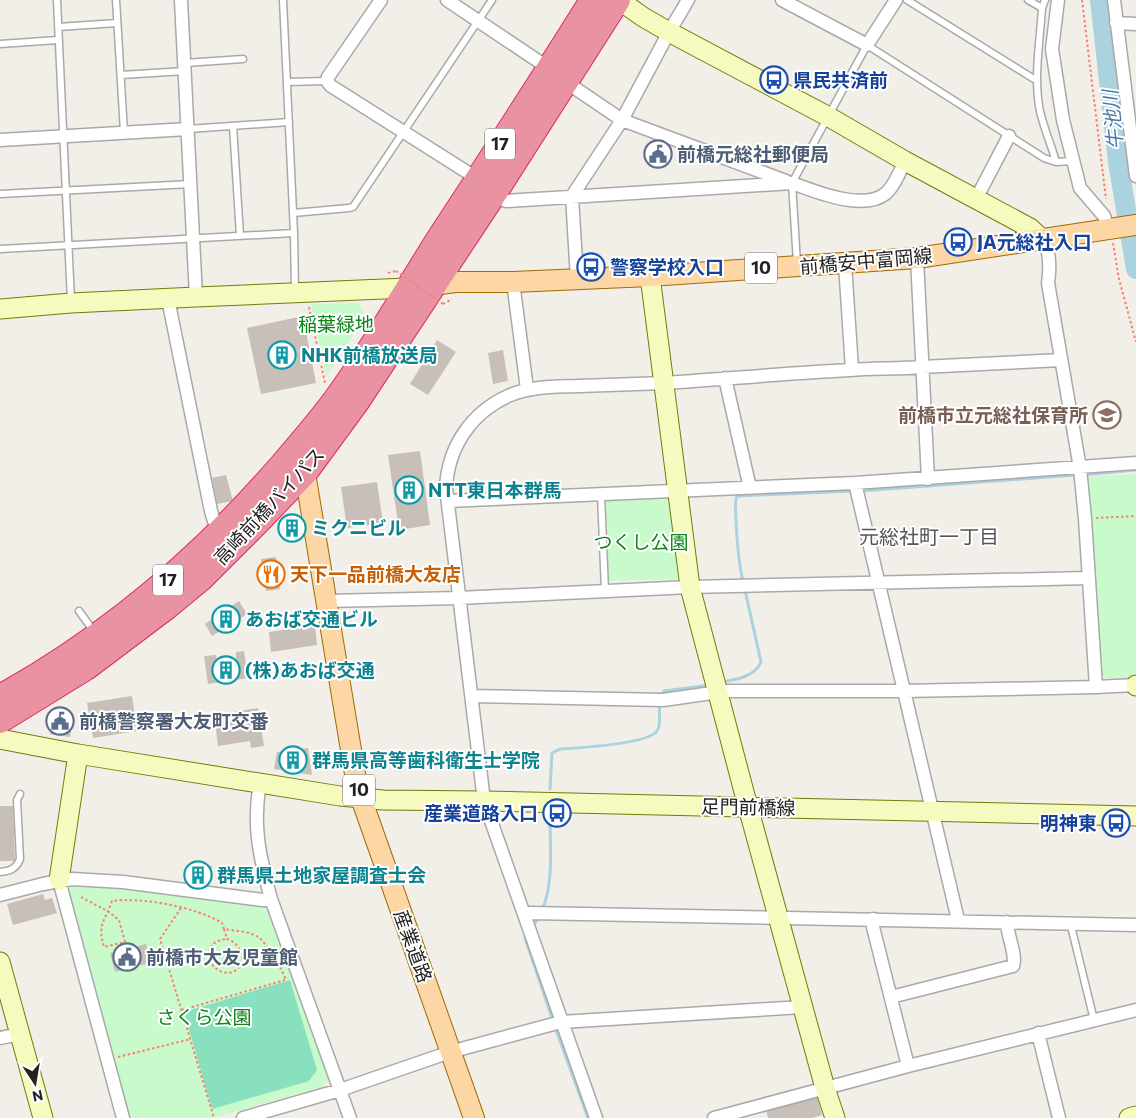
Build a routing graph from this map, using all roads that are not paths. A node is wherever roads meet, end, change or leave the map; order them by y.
1 (57, 0) edge
2 (116, 0) edge
3 (181, 0) edge
4 (283, 0) edge
5 (381, 0) edge
6 (447, 0) edge
7 (492, 0) edge
8 (592, 0) edge
9 (619, 0) edge
10 (688, 0) edge
11 (782, 0) edge
12 (896, 0) edge
13 (907, 0) edge
14 (1028, 0) edge
15 (1045, 0) edge
16 (1058, 0) edge
17 (1114, 0) edge
18 (1042, 8) junction
19 (477, 20) junction
20 (117, 23) junction
21 (1116, 23) junction
22 (1136, 24) edge
23 (58, 27) junction
24 (669, 32) junction
25 (58, 40) junction
26 (0, 44) edge
27 (867, 46) junction
28 (243, 59) dead end
29 (185, 67) junction
30 (121, 75) junction
31 (558, 76) junction
32 (1038, 79) junction
33 (327, 80) junction
34 (288, 82) junction
35 (1131, 102) edge
36 (829, 117) junction
37 (622, 120) junction
38 (288, 122) junction
39 (233, 126) junction
40 (188, 129) junction
41 (404, 131) junction
42 (124, 132) junction
43 (63, 136) junction
44 (1010, 136) junction
45 (0, 140) edge
46 (905, 161) junction
47 (1074, 161) junction
48 (1056, 162) junction
49 (1136, 176) edge
50 (478, 179) junction
51 (191, 184) junction
52 (792, 184) junction
53 (66, 190) junction
54 (0, 194) edge
55 (494, 196) junction
56 (572, 196) junction
57 (976, 200) junction
58 (293, 213) junction
59 (1109, 224) junction
60 (1136, 225) edge
61 (294, 233) junction
62 (240, 236) junction
63 (194, 239) junction
64 (1042, 239) junction
65 (70, 245) junction
66 (0, 248) edge
67 (917, 258) junction
68 (844, 264) junction
69 (797, 266) junction
70 (650, 276) junction
71 (578, 279) junction
72 (401, 280) junction
73 (513, 282) junction
74 (439, 294) junction
75 (196, 297) junction
76 (302, 297) junction
77 (168, 299) junction
78 (71, 303) junction
79 (0, 309) edge
80 (1061, 360) junction
81 (921, 368) junction
82 (852, 369) junction
83 (725, 378) junction
84 (664, 383) junction
85 (527, 389) junction
86 (295, 450) junction
87 (1136, 463) edge
88 (1080, 468) junction
89 (305, 472) junction
90 (928, 479) junction
91 (855, 483) junction
92 (750, 488) junction
93 (679, 491) junction
94 (601, 495) junction
95 (448, 501) junction
96 (221, 530) junction
97 (1088, 578) junction
98 (878, 583) junction
99 (690, 587) junction
100 (605, 591) junction
101 (459, 598) junction
102 (327, 601) junction
103 (79, 611) dead end
104 (102, 645) junction
105 (1136, 685) edge
106 (1096, 687) junction
107 (904, 691) junction
108 (718, 692) junction
109 (472, 696) junction
110 (0, 698) edge
111 (0, 721) edge
112 (0, 739) edge
113 (78, 754) junction
114 (260, 783) junction
115 (20, 794) dead end
116 (360, 798) junction
117 (484, 801) junction
118 (748, 807) junction
119 (932, 812) junction
120 (1136, 816) edge
121 (0, 872) edge
122 (59, 880) junction
123 (0, 895) edge
124 (272, 899) junction
125 (524, 914) junction
126 (778, 918) junction
127 (873, 919) junction
128 (958, 920) junction
129 (1007, 922) junction
130 (1073, 924) junction
131 (1136, 925) edge
132 (0, 962) edge
133 (891, 997) junction
134 (802, 1007) junction
135 (1136, 1010) edge
136 (1094, 1020) junction
137 (561, 1022) junction
138 (1038, 1033) junction
139 (20, 1034) junction
140 (0, 1038) edge
141 (450, 1052) junction
142 (908, 1066) junction
143 (825, 1088) junction
144 (340, 1090) junction
145 (1136, 1116) edge
146 (43, 1118) edge
147 (123, 1118) edge
148 (243, 1118) edge
149 (350, 1118) edge
150 (474, 1118) edge
151 (596, 1118) edge
152 (714, 1118) edge
153 (835, 1118) edge
154 (1059, 1118) edge
155 (1129, 1118) edge

1 - 23 lane
2 - 20 lane
3 - 29 street
4 - 34 lane
5 - 33 street
6 - 19 street
7 - 19 lane
8 - 31 highway, 高崎前橋バイパス / 17
9 - 24 street
9 - 31 highway, 高崎前橋バイパス / 17
10 - 24 street
11 - 27 street
12 - 27 street
13 - 32 lane
14 - 18 lane
15 - 18 lane
16 - 47 street
17 - 21 street
18 - 32 lane
19 - 31 street
19 - 41 lane
20 - 23 lane
20 - 30 lane
21 - 22 street
21 - 35 street
23 - 25 lane
24 - 36 street
24 - 37 street
25 - 26 lane
25 - 43 lane
27 - 36 lane
27 - 44 lane
28 - 29 lane
29 - 30 lane
29 - 40 street
30 - 42 lane
31 - 37 street
31 - 50 highway, 高崎前橋バイパス / 17
31 - 55 highway, 高崎前橋バイパス / 17
32 - 48 lane
33 - 34 lane
33 - 41 street
34 - 38 lane
35 - 49 street
36 - 46 street
36 - 52 lane
37 - 52 street
37 - 56 street
38 - 39 lane
38 - 58 lane
39 - 40 lane
39 - 62 lane
40 - 42 street
40 - 51 street
41 - 50 street
41 - 58 lane
42 - 43 street
43 - 45 street
43 - 53 lane
44 - 48 lane
44 - 57 street
46 - 52 street
46 - 57 street
47 - 48 lane
47 - 59 street
50 - 72 highway, 高崎前橋バイパス / 17
51 - 53 lane
51 - 63 street
52 - 56 street
52 - 69 lane
53 - 54 lane
53 - 65 lane
55 - 56 street
55 - 74 highway, 高崎前橋バイパス / 17
56 - 71 street
57 - 64 street
58 - 61 lane
59 - 60 main road, 10
59 - 64 main road, 前橋安中富岡線 / 10
61 - 62 lane
61 - 76 lane
62 - 63 lane
63 - 65 lane
63 - 75 street
64 - 67 main road, 前橋安中富岡線 / 10
64 - 80 street
65 - 66 lane
65 - 78 lane
67 - 68 main road, 前橋安中富岡線 / 10
67 - 81 street
68 - 69 main road, 前橋安中富岡線 / 10
68 - 82 street
69 - 70 main road, 前橋安中富岡線 / 10
70 - 71 main road, 前橋安中富岡線 / 10
70 - 84 street
71 - 73 main road, 前橋安中富岡線 / 10
72 - 74 main road, 前橋安中富岡線 / 10
72 - 76 street
72 - 86 highway, 高崎前橋バイパス / 17
73 - 74 main road, 前橋安中富岡線 / 10
73 - 85 street
74 - 89 highway, 高崎前橋バイパス / 17
75 - 76 street
75 - 77 street
77 - 78 street
77 - 96 street
78 - 79 street
80 - 81 street
80 - 88 street
81 - 82 street
81 - 90 street
82 - 83 street
83 - 84 street
83 - 92 street
84 - 85 street
84 - 93 street
85 - 95 street
86 - 89 main road, 産業道路 / 10
86 - 96 highway, 高崎前橋バイパス / 17
87 - 88 street
88 - 90 street
88 - 97 street
89 - 102 main road, 産業道路 / 10
89 - 104 highway, 高崎前橋バイパス / 17
90 - 91 street
91 - 92 street
91 - 98 street
92 - 93 street
93 - 94 street
93 - 99 street
94 - 95 street
94 - 100 lane
95 - 101 street
96 - 104 highway, 高崎前橋バイパス / 17
97 - 98 street
97 - 106 street
98 - 99 street
98 - 107 street
99 - 100 street
99 - 108 street
100 - 101 street
101 - 102 street
101 - 109 street
102 - 116 main road, 産業道路 / 10
103 - 104 lane
104 - 110 highway, 高崎前橋バイパス / 17
104 - 111 highway, 高崎前橋バイパス / 17
105 - 106 street
106 - 107 street
107 - 108 street
107 - 119 street
108 - 109 street
108 - 118 street
109 - 117 street
112 - 113 street, 足門前橋線
113 - 114 street, 足門前橋線
113 - 122 street
114 - 116 street, 足門前橋線
114 - 124 street
115 - 121 lane
116 - 117 street, 足門前橋線
116 - 141 main road, 産業道路 / 10
117 - 118 street, 足門前橋線
117 - 125 street
118 - 119 street, 足門前橋線
118 - 126 street
119 - 120 street, 足門前橋線
119 - 128 street
122 - 123 street
122 - 124 street
122 - 147 street
124 - 144 street
125 - 126 street
125 - 137 street
126 - 127 street
126 - 134 street
127 - 128 street
127 - 133 street
128 - 129 street
129 - 130 street
129 - 133 street
130 - 131 street
130 - 136 lane
132 - 139 street
133 - 142 street
134 - 137 street
134 - 143 street
135 - 136 street
136 - 138 street
137 - 141 street
137 - 151 street
138 - 142 street
138 - 154 street
139 - 140 street
139 - 146 street
141 - 144 street
141 - 150 main road, 産業道路 / 10
142 - 143 street
143 - 152 street
143 - 153 street
144 - 148 street
144 - 149 street
145 - 155 street

